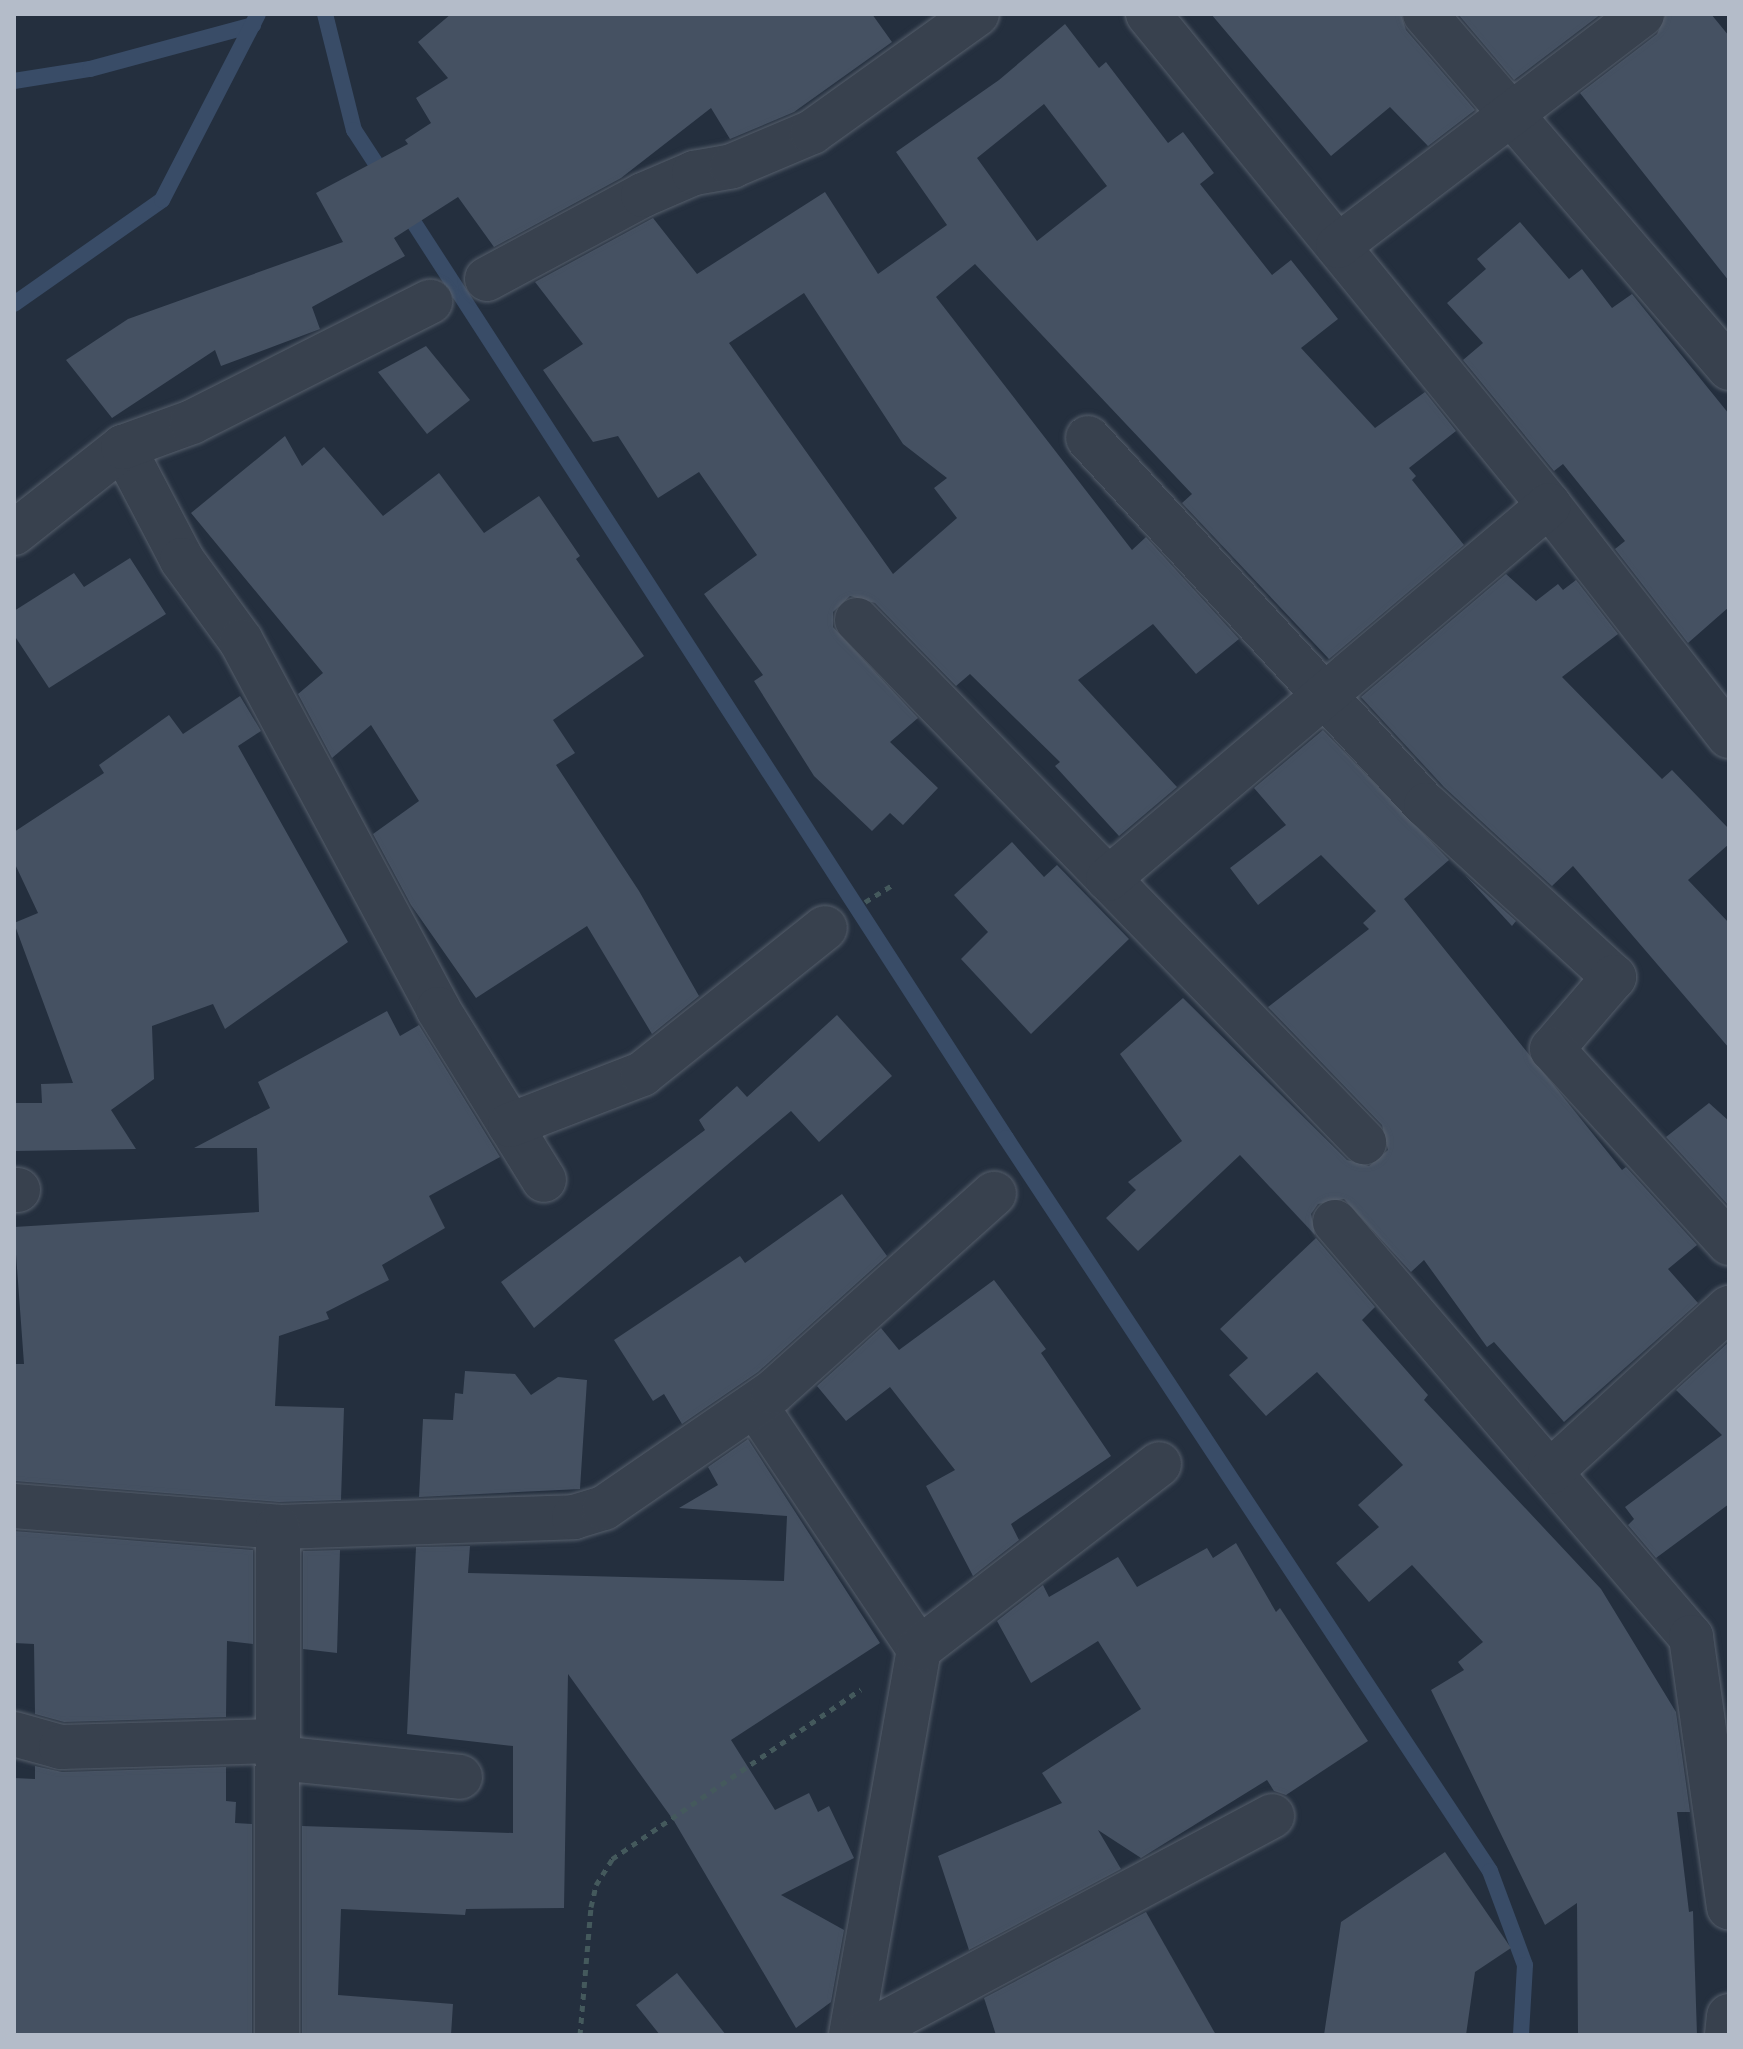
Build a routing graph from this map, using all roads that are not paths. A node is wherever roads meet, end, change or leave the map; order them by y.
1 (977, 14) edge
2 (1148, 14) edge
3 (1425, 14) edge
4 (1642, 14) edge
5 (1511, 114) junction
6 (1338, 246) junction
7 (487, 279) dead end
8 (430, 302) dead end
9 (1729, 368) edge
10 (1088, 438) dead end
11 (123, 447) junction
12 (1549, 505) junction
13 (14, 533) edge
14 (857, 620) dead end
15 (1325, 696) junction
16 (1729, 736) edge
17 (1108, 879) junction
18 (825, 928) dead end
19 (510, 1125) junction
20 (1364, 1142) dead end
21 (544, 1180) dead end
22 (994, 1194) dead end
23 (1335, 1222) dead end
24 (1729, 1243) edge
25 (1729, 1308) edge
26 (755, 1405) junction
27 (1159, 1464) dead end
28 (1550, 1472) junction
29 (14, 1506) edge
30 (278, 1527) junction
31 (919, 1649) junction
32 (14, 1734) edge
33 (276, 1749) junction
34 (460, 1777) dead end
35 (1272, 1816) dead end
36 (1729, 1907) edge
37 (1729, 2016) edge
38 (277, 2035) edge
39 (851, 2035) edge
40 (862, 2035) edge
41 (1727, 2035) edge

1 - 7 street
2 - 6 street
3 - 5 street
4 - 5 street
5 - 6 street
5 - 9 street
6 - 12 street
8 - 11 street
10 - 15 street
11 - 13 street
11 - 19 street
12 - 15 street
12 - 16 street
14 - 17 street
15 - 17 street
15 - 24 street
17 - 20 street
18 - 19 street
19 - 21 street
22 - 26 street
23 - 28 street
25 - 28 street
26 - 30 street
26 - 31 street
27 - 31 street
28 - 36 street
29 - 30 street
30 - 33 street
31 - 39 street
32 - 33 street
33 - 34 street
33 - 38 street
35 - 40 street
37 - 41 street

